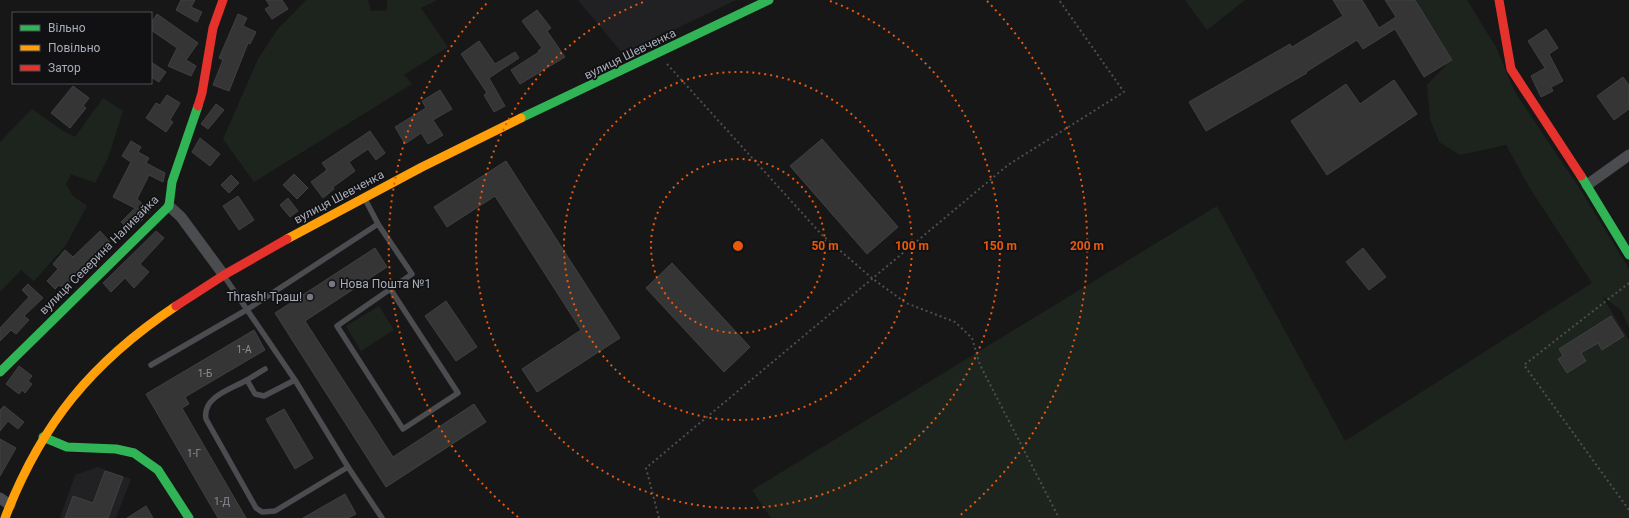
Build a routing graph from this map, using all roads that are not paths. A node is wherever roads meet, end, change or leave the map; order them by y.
1 (223, 0) edge
2 (769, 0) edge
3 (1499, 0) edge
4 (1629, 156) edge
5 (1587, 185) junction
6 (364, 196) junction
7 (169, 206) junction
8 (378, 224) junction
9 (1629, 255) edge
10 (223, 274) junction
11 (391, 290) junction
12 (248, 309) junction
13 (151, 365) dead end
14 (266, 368) dead end
15 (0, 372) edge
16 (247, 380) junction
17 (295, 380) junction
18 (43, 437) junction
19 (348, 467) junction
20 (0, 498) edge
21 (10, 505) junction
22 (6, 518) edge
23 (189, 518) edge
24 (382, 518) edge

1 - 7 street, вулиця Северина Наливайка
2 - 6 street, вулиця Шевченка
3 - 5 street
4 - 5 street
5 - 9 street
6 - 8 lane
6 - 10 street, вулиця Шевченка
7 - 10 street
7 - 15 street, вулиця Северина Наливайка
8 - 11 lane
8 - 12 lane
10 - 12 lane
10 - 18 street, вулиця Шевченка
11 - 11 lane
12 - 13 lane
12 - 17 lane
14 - 16 lane
16 - 17 lane
16 - 19 lane
17 - 19 lane
18 - 21 street, вулиця Шевченка
18 - 23 street
19 - 24 lane
20 - 21 street
21 - 22 street, вулиця Шевченка

